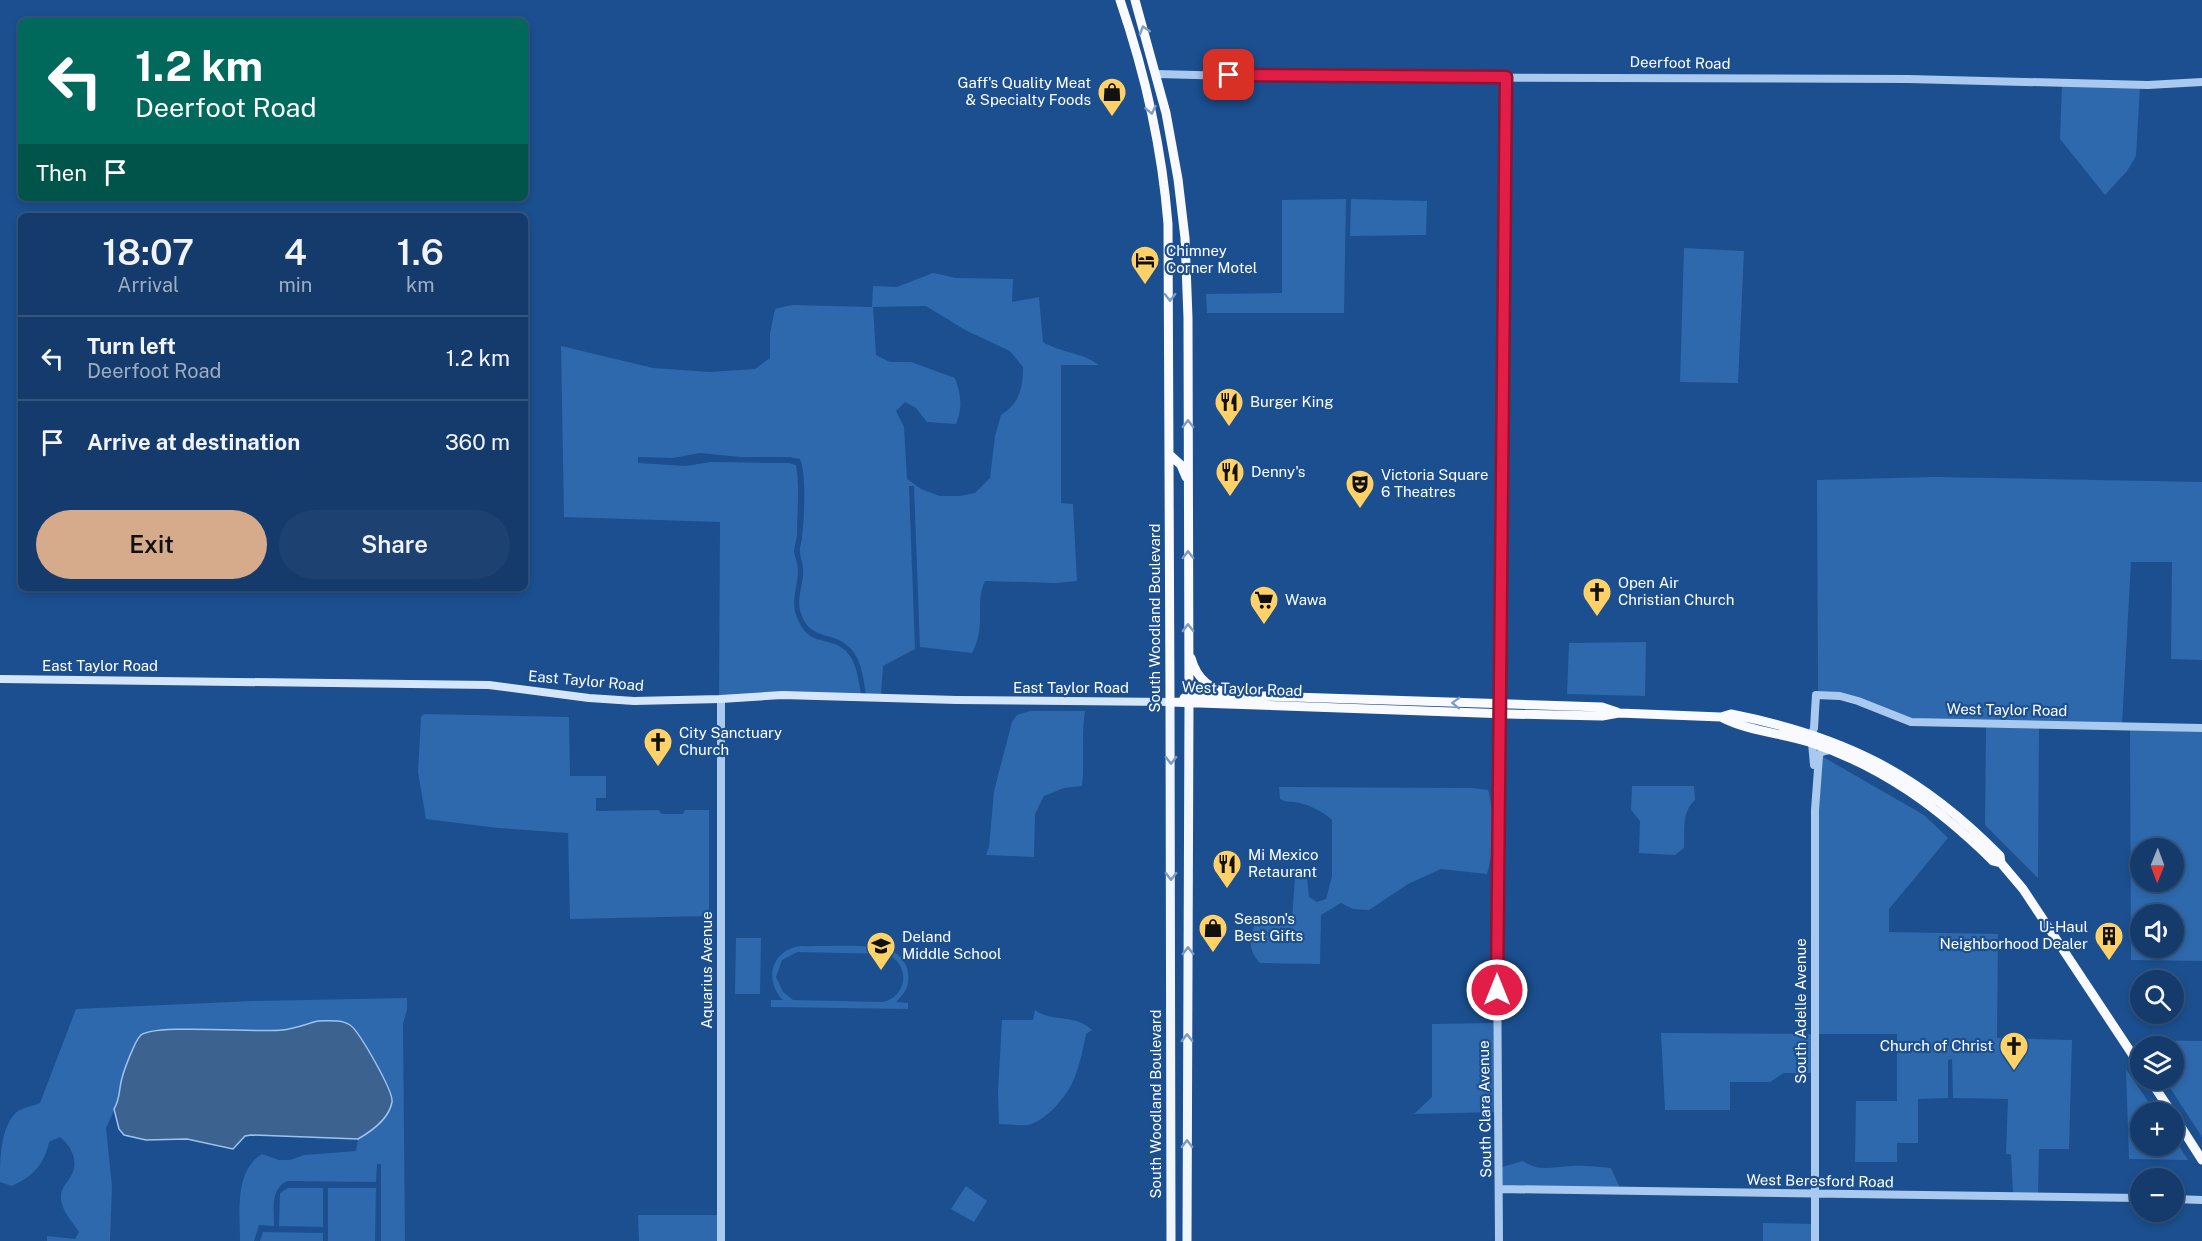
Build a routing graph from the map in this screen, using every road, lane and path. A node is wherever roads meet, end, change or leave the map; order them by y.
1 (1120, 0) edge
2 (1135, 0) edge
3 (1137, 53) junction
4 (1157, 74) junction
5 (1143, 76) junction
6 (1506, 77) junction
7 (2202, 82) edge
8 (1163, 100) junction
9 (1166, 197) junction
10 (1183, 216) junction
11 (1170, 433) junction
12 (1170, 455) junction
13 (1188, 455) junction
14 (1188, 483) junction
15 (1189, 650) junction
16 (0, 679) edge
17 (1816, 695) joint
18 (1264, 696) junction
19 (721, 699) junction
20 (1189, 700) junction
21 (1170, 702) junction
22 (1350, 703) junction
23 (1501, 709) junction
24 (1721, 717) junction
25 (2202, 728) edge
26 (1818, 743) junction
27 (1893, 770) junction
28 (1816, 781) junction
29 (1936, 808) junction
30 (1990, 846) junction
31 (2001, 863) junction
32 (2130, 1051) edge
33 (2184, 1131) edge
34 (2202, 1160) edge
35 (1499, 1189) junction
36 (1815, 1194) junction
37 (2130, 1198) edge
38 (2184, 1199) edge
39 (2202, 1200) edge
40 (1171, 1230) junction
41 (721, 1241) edge
42 (1171, 1241) edge
43 (1179, 1241) edge
44 (1187, 1241) edge
45 (1499, 1241) edge
46 (1815, 1241) edge

1 - 3 highway, South Woodland Boulevard
4 -> 2 highway, South Woodland Boulevard
3 - 4 highway
3 - 5 highway, South Woodland Boulevard
4 - 6 street, Deerfoot Road
4 - 8 highway, South Woodland Boulevard
5 - 8 highway
5 -> 9 highway, South Woodland Boulevard
6 - 7 street, Deerfoot Road
6 - 23 street, South Clara Avenue
8 - 10 highway, South Woodland Boulevard
9 - 10 highway
9 -> 11 highway, South Woodland Boulevard
13 -> 10 highway, South Woodland Boulevard
11 - 12 highway, South Woodland Boulevard
11 - 13 highway
12 - 14 highway
12 - 21 highway, South Woodland Boulevard
13 - 14 highway, South Woodland Boulevard
15 -> 14 highway, South Woodland Boulevard
15 - 18 highway
15 - 20 highway, South Woodland Boulevard
16 - 19 main road, East Taylor Road
17 - 25 street, West Taylor Road
17 - 26 street, South Adelle Avenue
18 - 20 highway, West Taylor Road
18 - 22 highway, West Taylor Road
19 - 21 main road, East Taylor Road
19 - 41 street, Aquarius Avenue
20 - 21 highway, West Taylor Road
20 - 22 highway, West Taylor Road
44 -> 20 main road, South Woodland Boulevard
21 -> 40 main road, South Woodland Boulevard
22 - 23 highway, West Taylor Road
23 -> 22 highway, West Taylor Road
23 - 24 highway, West Taylor Road
23 - 35 street, South Clara Avenue
24 - 26 highway
24 - 26 highway, West Taylor Road
26 - 27 highway
26 - 27 highway
26 - 28 street, South Adelle Avenue
26 - 28 street, South Adelle Avenue
26 - 29 highway
27 - 30 highway
28 - 36 street, South Adelle Avenue
29 - 30 highway
29 - 31 highway
30 - 31 highway
31 - 32 highway
33 - 34 highway
35 - 36 street, West Beresford Road
35 - 45 street, South Clara Avenue
36 - 37 street, West Beresford Road
36 - 46 street, South Adelle Avenue
38 - 39 street
40 - 42 main road, South Woodland Boulevard
40 - 43 main road

